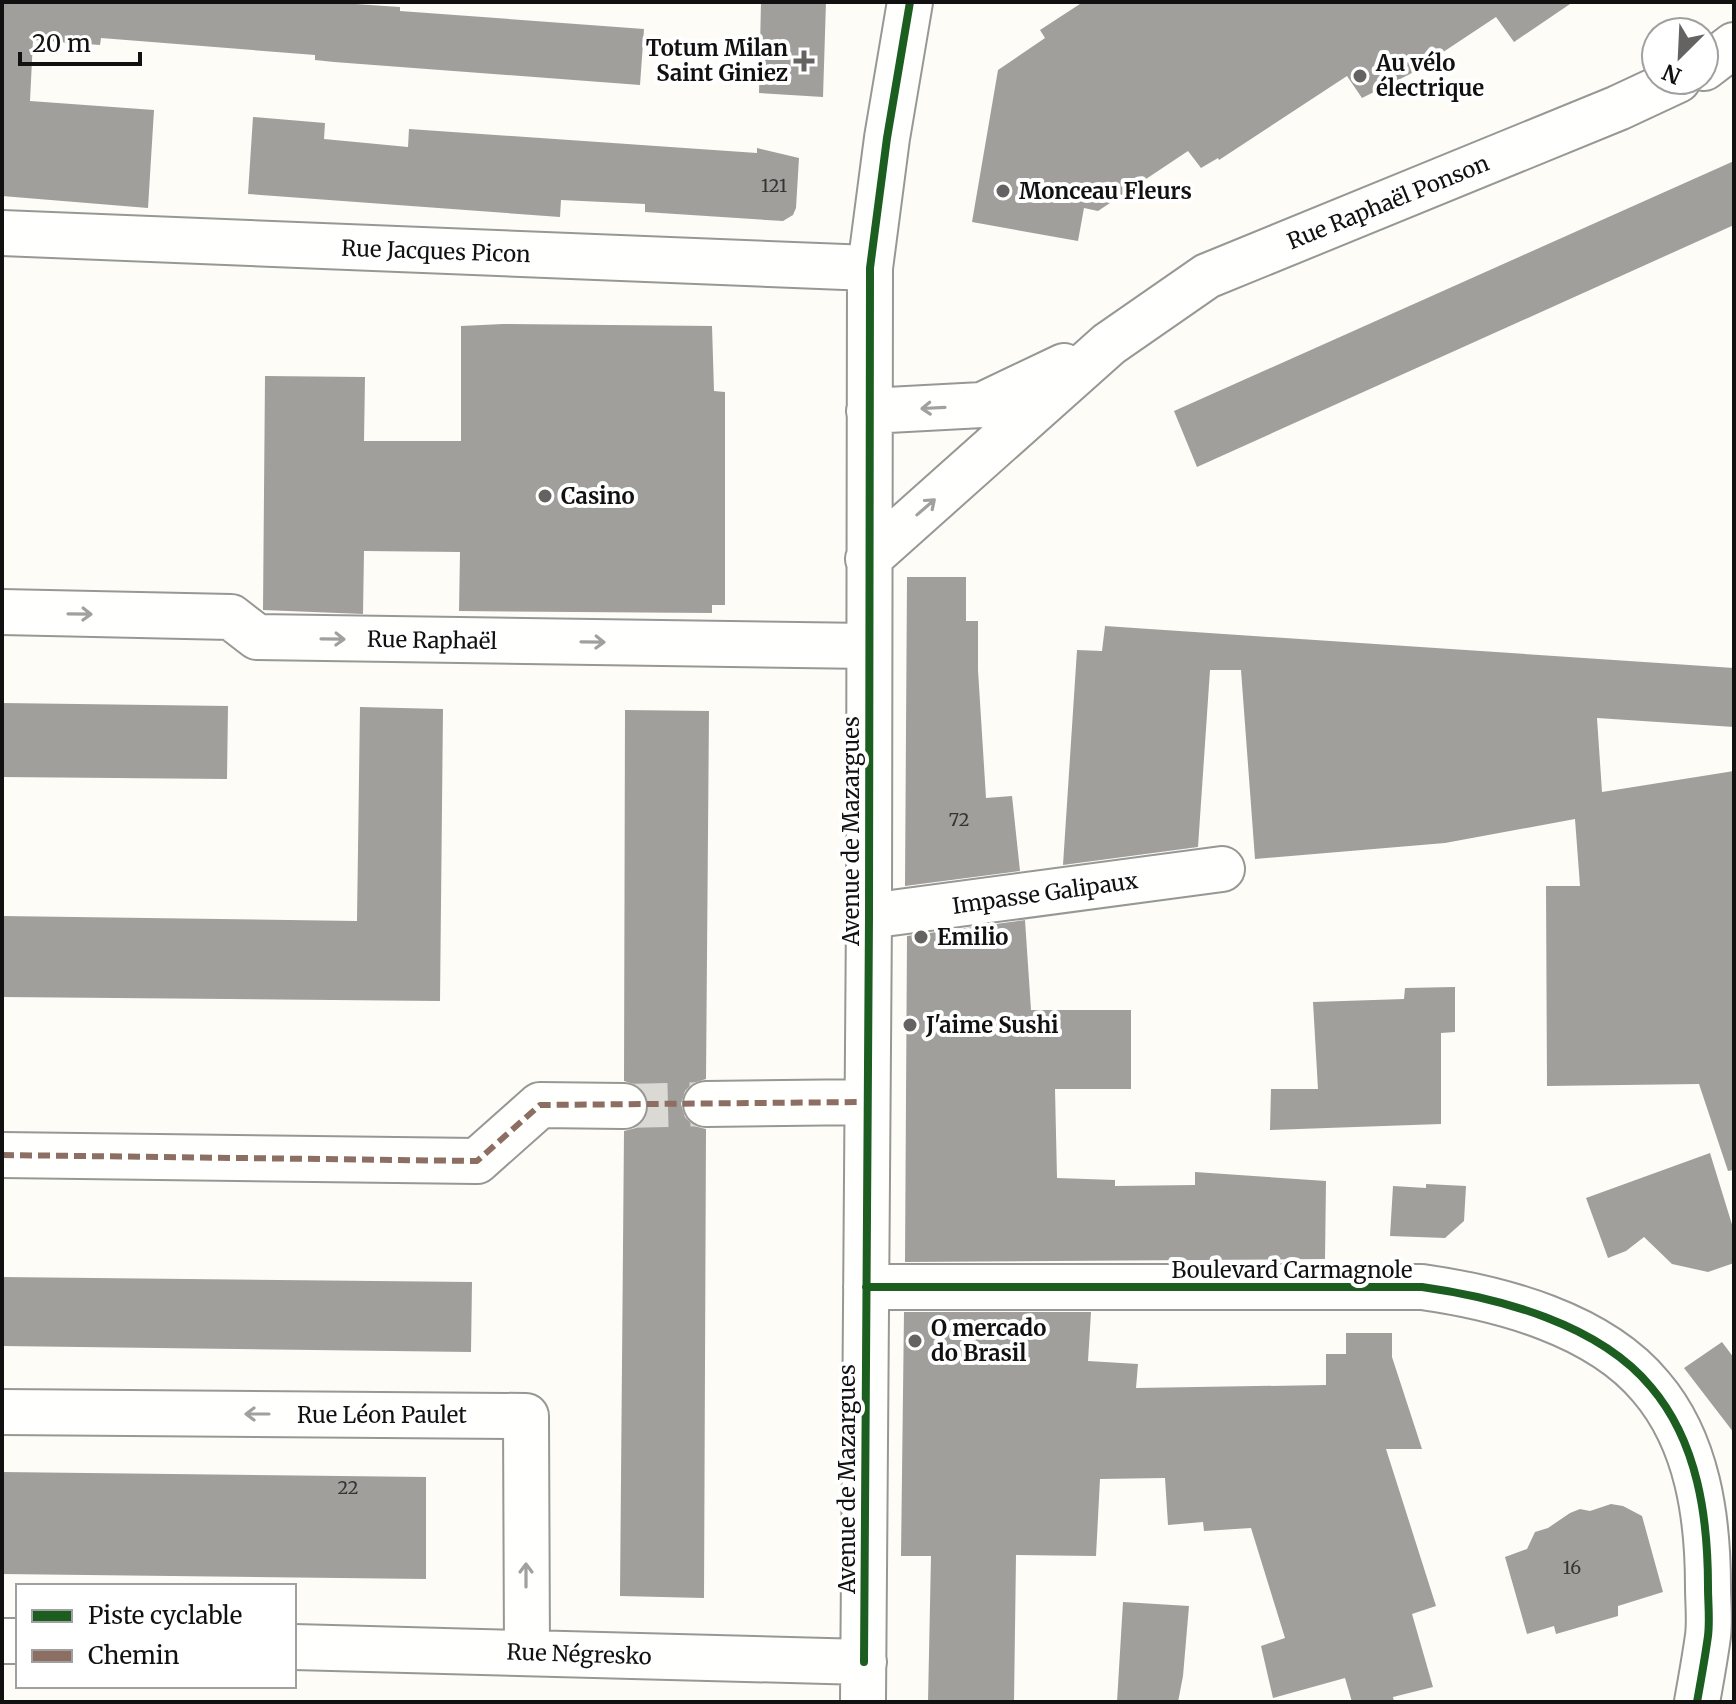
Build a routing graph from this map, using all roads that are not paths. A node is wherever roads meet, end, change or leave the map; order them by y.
1 (910, 2) edge
2 (1643, 96) edge
3 (2, 233) edge
4 (870, 268) junction
5 (869, 411) junction
6 (992, 422) junction
7 (868, 559) junction
8 (2, 612) edge
9 (868, 646) junction
10 (1222, 869) dead end
11 (869, 916) junction
12 (867, 1102) junction
13 (706, 1104) tunnel mouth
14 (624, 1106) tunnel mouth
15 (2, 1155) edge
16 (866, 1287) junction
17 (2, 1412) edge
18 (296, 1647) edge
19 (527, 1653) junction
20 (863, 1682) edge
21 (1697, 1702) edge

1 - 4 street, Avenue de Mazargues
2 - 6 street, Rue Raphaël Ponson
3 - 4 street, Rue Jacques Picon
4 - 5 street, Avenue de Mazargues
6 -> 5 street
5 - 7 street, Avenue de Mazargues
7 -> 6 street, Rue Raphaël Ponson
7 - 9 street, Avenue de Mazargues
8 -> 9 street, Rue Raphaël
9 - 11 street, Avenue de Mazargues
10 - 11 street, Impasse Galipaux
11 - 12 street, Avenue de Mazargues
12 - 13 street
12 - 16 street, Avenue de Mazargues
14 - 15 street
16 - 20 street, Avenue de Mazargues
16 - 21 street, Boulevard Carmagnole
19 -> 17 street, Rue Léon Paulet
18 - 19 street, Rue Négresko
19 - 20 street, Rue Négresko

